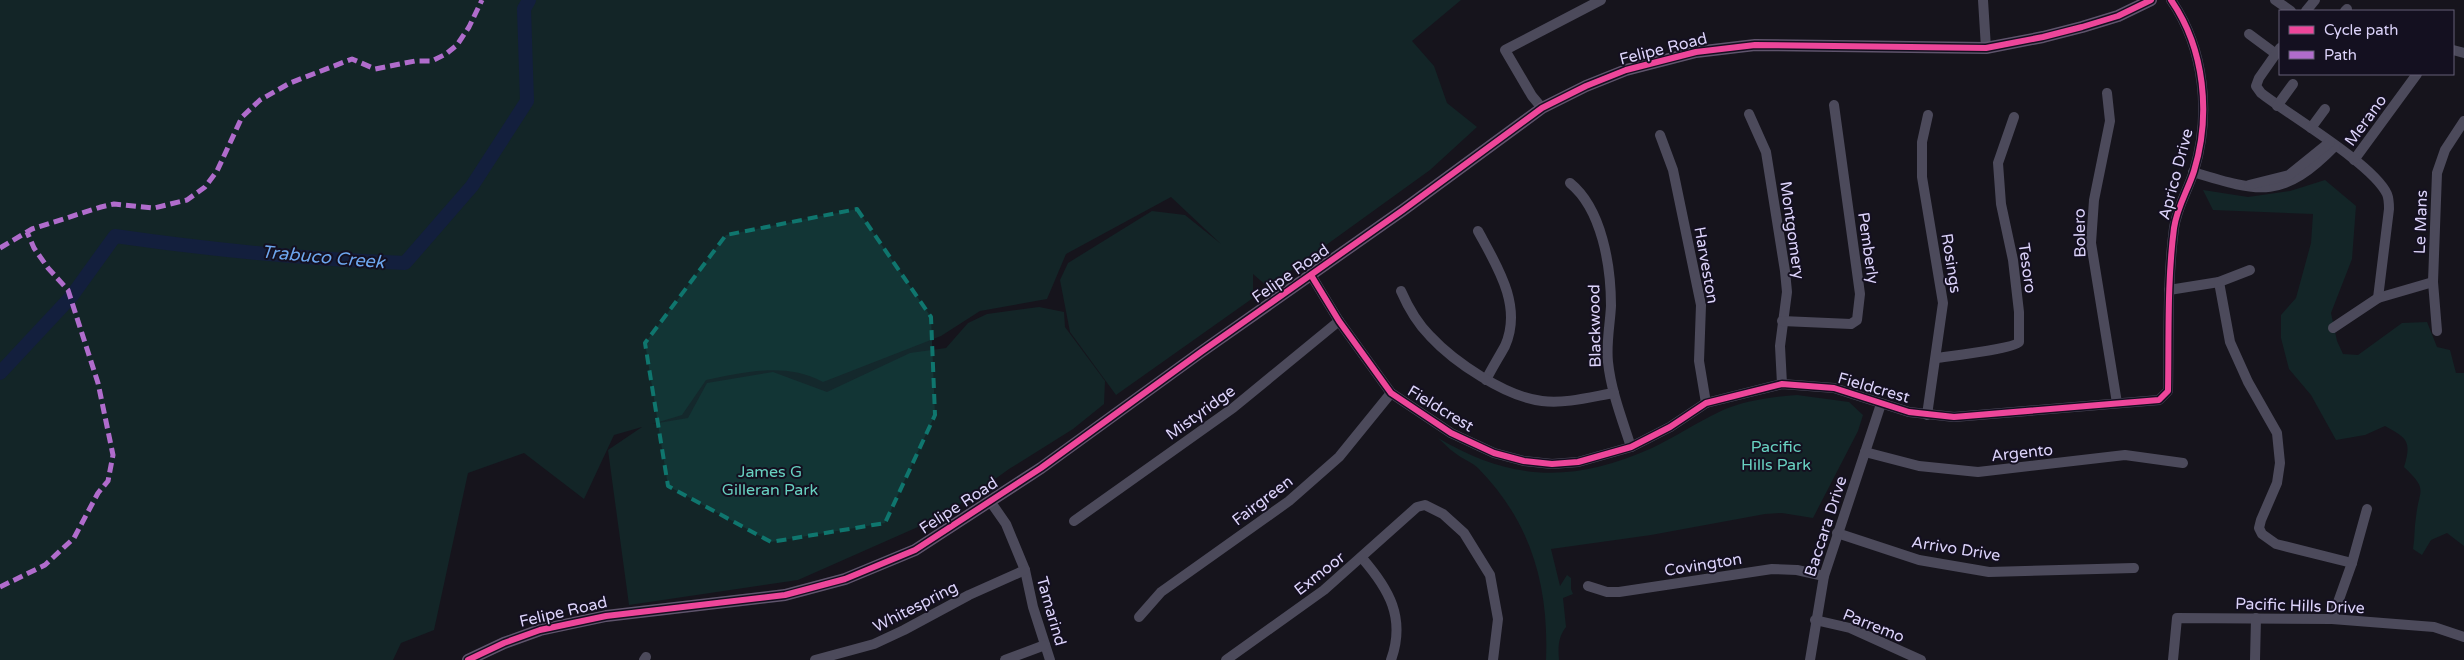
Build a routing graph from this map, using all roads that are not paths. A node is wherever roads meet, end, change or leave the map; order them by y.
1 (1601, 0) edge
2 (1983, 0) edge
3 (2151, 0) edge
4 (2171, 0) edge
5 (2275, 0) edge
6 (2290, 10) edge
7 (2249, 34) dead end
8 (1986, 48) junction
9 (2278, 51) edge
10 (2416, 75) edge
11 (2293, 84) dead end
12 (2107, 93) dead end
13 (1834, 105) dead end
14 (2277, 106) junction
15 (1542, 108) junction
16 (2325, 109) dead end
17 (1749, 114) dead end
18 (1928, 115) dead end
19 (2014, 117) dead end
20 (2464, 121) edge
21 (2312, 128) junction
22 (1660, 135) dead end
23 (2333, 144) junction
24 (2354, 160) junction
25 (2193, 172) junction
26 (1570, 183) dead end
27 (1478, 231) dead end
28 (2250, 270) dead end
29 (1312, 275) junction
30 (2219, 282) junction
31 (2433, 282) junction
32 (2169, 290) junction
33 (1401, 291) dead end
34 (2378, 298) junction
35 (1339, 321) junction
36 (1782, 321) junction
37 (2333, 328) dead end
38 (2437, 330) dead end
39 (1936, 358) junction
40 (1486, 380) junction
41 (1782, 384) junction
42 (2168, 391) joint
43 (1391, 393) junction
44 (1614, 393) junction
45 (1706, 403) junction
46 (2117, 403) junction
47 (1881, 404) junction
48 (1927, 415) junction
49 (1631, 446) junction
50 (1865, 452) junction
51 (2183, 463) dead end
52 (990, 501) junction
53 (2367, 509) dead end
54 (1074, 521) dead end
55 (1837, 534) junction
56 (1362, 558) junction
57 (2352, 563) junction
58 (2134, 568) dead end
59 (1025, 570) junction
60 (1824, 576) junction
61 (1588, 586) dead end
62 (1139, 617) dead end
63 (2256, 618) junction
64 (2332, 619) junction
65 (1815, 620) junction
66 (2464, 636) edge
67 (1045, 645) junction
68 (468, 660) edge
69 (815, 660) edge
70 (1005, 660) edge
71 (1050, 660) edge
72 (1226, 660) edge
73 (1391, 660) edge
74 (1493, 660) edge
75 (1810, 660) edge
76 (1921, 660) edge
77 (2173, 660) edge
78 (2255, 660) edge

1 - 15 street
2 - 8 street
3 - 8 main road, Felipe Road
4 - 25 street, Aprico Drive
5 - 6 street
7 - 9 street
8 - 15 main road, Felipe Road
9 - 14 street
10 - 24 street, Merano
11 - 14 street
12 - 46 street, Bolero
13 - 36 street, Pemberly
14 - 21 street
15 - 29 main road, Felipe Road
16 - 21 street
17 - 36 street, Montgomery
18 - 39 street, Rosings
19 - 39 street, Tesoro
20 - 31 street, Le Mans
21 - 23 street
22 - 45 street, Harveston
23 - 24 street
23 - 25 street
24 - 34 street
25 - 32 street, Aprico Drive
26 - 44 street, Blackwood
27 - 40 street
28 - 30 street
29 - 35 street
29 - 52 main road, Felipe Road
30 - 32 street
30 - 57 street
31 - 34 street
31 - 38 street, Le Mans
32 - 42 street, Aprico Drive
33 - 40 street
34 - 37 street
35 - 43 street
35 - 54 street, Mistyridge
36 - 41 street, Montgomery
39 - 48 street, Rosings
40 - 44 street
41 - 45 street, Fieldcrest
41 - 47 street, Fieldcrest
42 - 46 street, Fieldcrest
43 - 49 street, Fieldcrest
43 - 62 street, Fairgreen
44 - 49 street, Blackwood
45 - 49 street, Fieldcrest
46 - 48 street, Fieldcrest
47 - 48 street, Fieldcrest
47 - 50 street, Baccara Drive
50 - 51 street, Argento
50 - 55 street, Baccara Drive
52 - 59 street, Tamarind
52 - 68 main road, Felipe Road
53 - 57 street
55 - 58 street, Arrivo Drive
55 - 60 street, Baccara Drive
56 - 72 street, Exmoor
56 - 73 street
56 - 74 street, Exmoor
57 - 64 street
59 - 67 street, Tamarind
59 - 69 street, Whitespring
60 - 61 street, Covington
60 - 65 street, Baccara Drive
63 - 64 street, Pacific Hills Drive
63 - 77 street, Pacific Hills Drive
63 - 78 street
64 - 66 street, Pacific Hills Drive
65 - 75 street, Baccara Drive
65 - 76 street, Parremo
67 - 70 street
67 - 71 street, Tamarind

